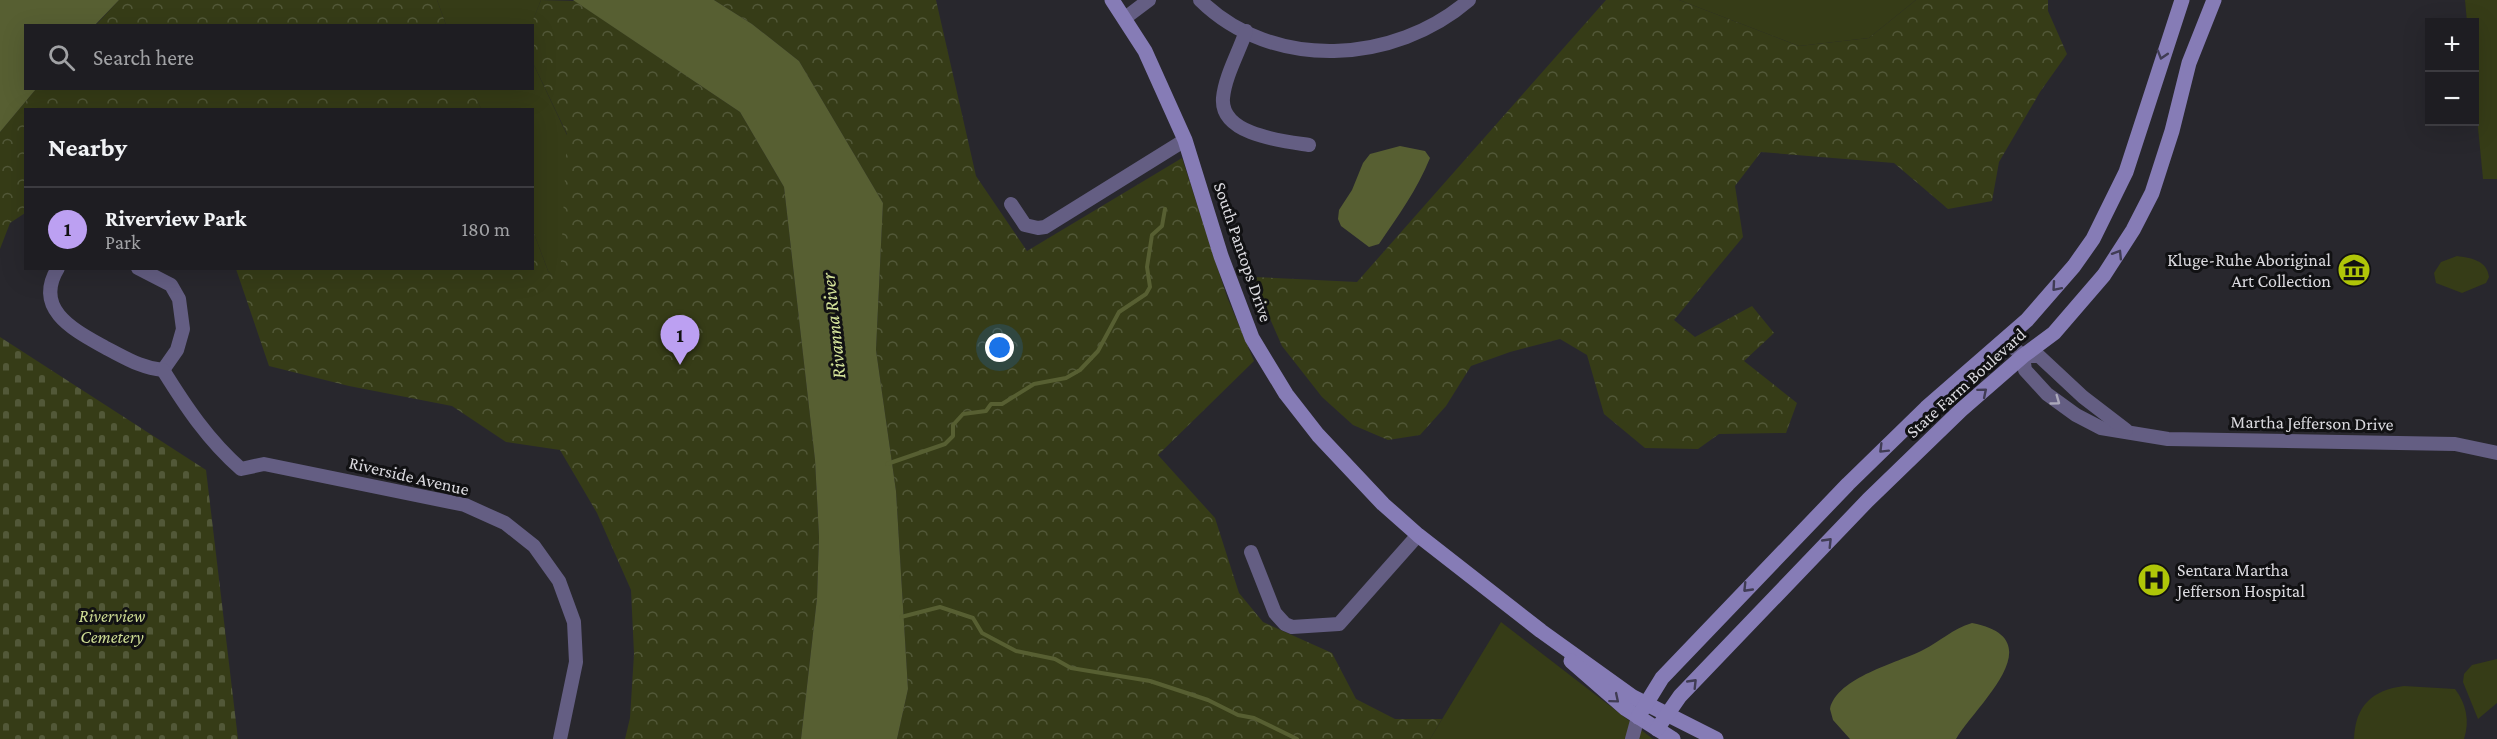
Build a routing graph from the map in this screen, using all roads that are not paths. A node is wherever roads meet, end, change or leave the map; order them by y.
1 (1149, 0) edge
2 (1200, 0) edge
3 (1469, 0) edge
4 (2182, 0) edge
5 (2214, 0) edge
6 (1117, 2) edge
7 (1125, 18) junction
8 (1246, 31) junction
9 (1185, 140) junction
10 (1309, 145) dead end
11 (1011, 204) dead end
12 (57, 270) edge
13 (142, 270) edge
14 (2005, 340) junction
15 (2023, 356) junction
16 (163, 370) junction
17 (2126, 430) junction
18 (2497, 453) edge
19 (1418, 535) junction
20 (1251, 552) dead end
21 (1641, 710) junction
22 (1667, 713) junction
23 (1655, 734) edge
24 (560, 739) edge
25 (1632, 739) edge
26 (1673, 739) edge
27 (1716, 739) edge

1 - 7 street
2 - 8 street
3 - 8 street
4 -> 14 street, State Farm Boulevard
15 -> 5 street, State Farm Boulevard
6 - 7 street, South Pantops Drive
7 - 9 street, South Pantops Drive
8 - 10 street
9 - 11 street
9 - 19 street, South Pantops Drive
12 - 16 street
13 - 16 street
14 - 15 street, Martha Jefferson Drive
14 -> 21 street, State Farm Boulevard
15 - 17 street, Martha Jefferson Drive
15 -> 17 street, Martha Jefferson Drive
22 -> 15 street, State Farm Boulevard
16 - 24 street, Riverside Avenue
17 - 18 street, Martha Jefferson Drive
19 - 20 street
19 - 21 street, South Pantops Drive
21 - 22 street
21 - 23 street
21 - 25 street, State Farm Boulevard
22 - 23 street, State Farm Boulevard
22 - 27 street
23 - 26 street

